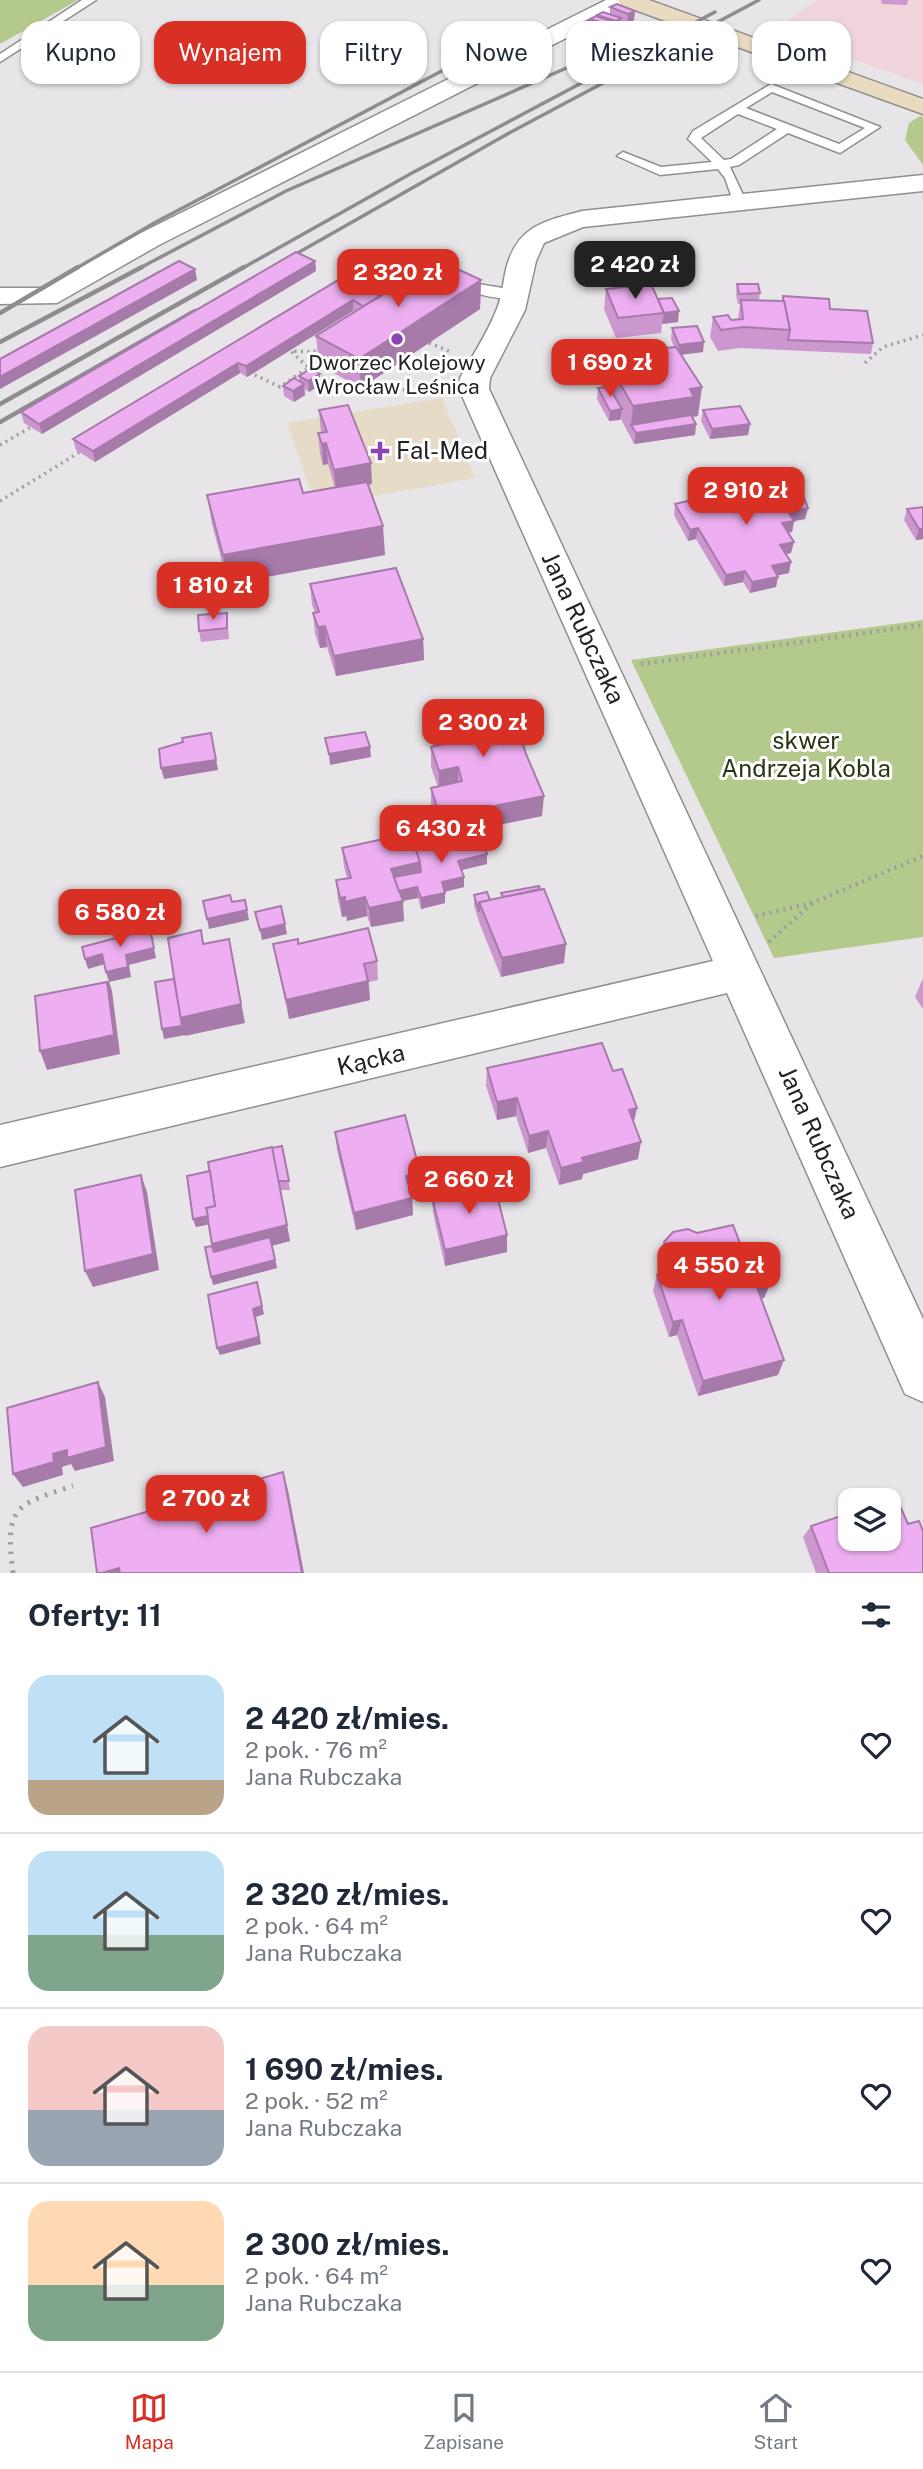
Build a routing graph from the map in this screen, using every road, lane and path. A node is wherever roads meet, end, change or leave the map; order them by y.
1 (90, 0) edge
2 (623, 0) edge
3 (629, 0) edge
4 (0, 59) edge
5 (923, 107) edge
6 (737, 109) junction
7 (787, 128) junction
8 (623, 156) dead end
9 (718, 164) junction
10 (923, 183) edge
11 (739, 199) junction
12 (421, 267) edge
13 (437, 274) junction
14 (417, 287) edge
15 (515, 294) junction
16 (12, 297) edge
17 (923, 335) edge
18 (429, 343) edge
19 (323, 345) edge
20 (439, 348) dead end
21 (865, 362) dead end
22 (240, 367) edge
23 (306, 369) junction
24 (446, 384) dead end
25 (46, 418) edge
26 (0, 445) edge
27 (92, 445) edge
28 (0, 501) edge
29 (923, 626) edge
30 (640, 664) dead end
31 (923, 856) edge
32 (812, 903) junction
33 (747, 918) dead end
34 (751, 961) junction
35 (0, 1146) edge
36 (923, 1376) edge
37 (73, 1486) dead end
38 (13, 1573) edge

1 - 4 lane
2 - 16 street
3 - 5 street
6 - 7 lane
6 - 7 lane
6 - 9 lane
7 - 9 lane
8 - 9 lane
9 - 11 lane
10 - 11 street, Jana Rubczaka
11 - 15 street, Jana Rubczaka
12 - 13 lane
13 - 14 lane
13 - 15 lane
15 - 34 street, Jana Rubczaka
17 - 21 path
18 - 20 path
19 - 23 path
22 - 23 path
23 - 24 path
25 - 26 path
27 - 28 path
29 - 30 path
31 - 32 path
32 - 33 path
32 - 34 path
34 - 35 street, Kącka
34 - 36 street, Jana Rubczaka
37 - 38 path

